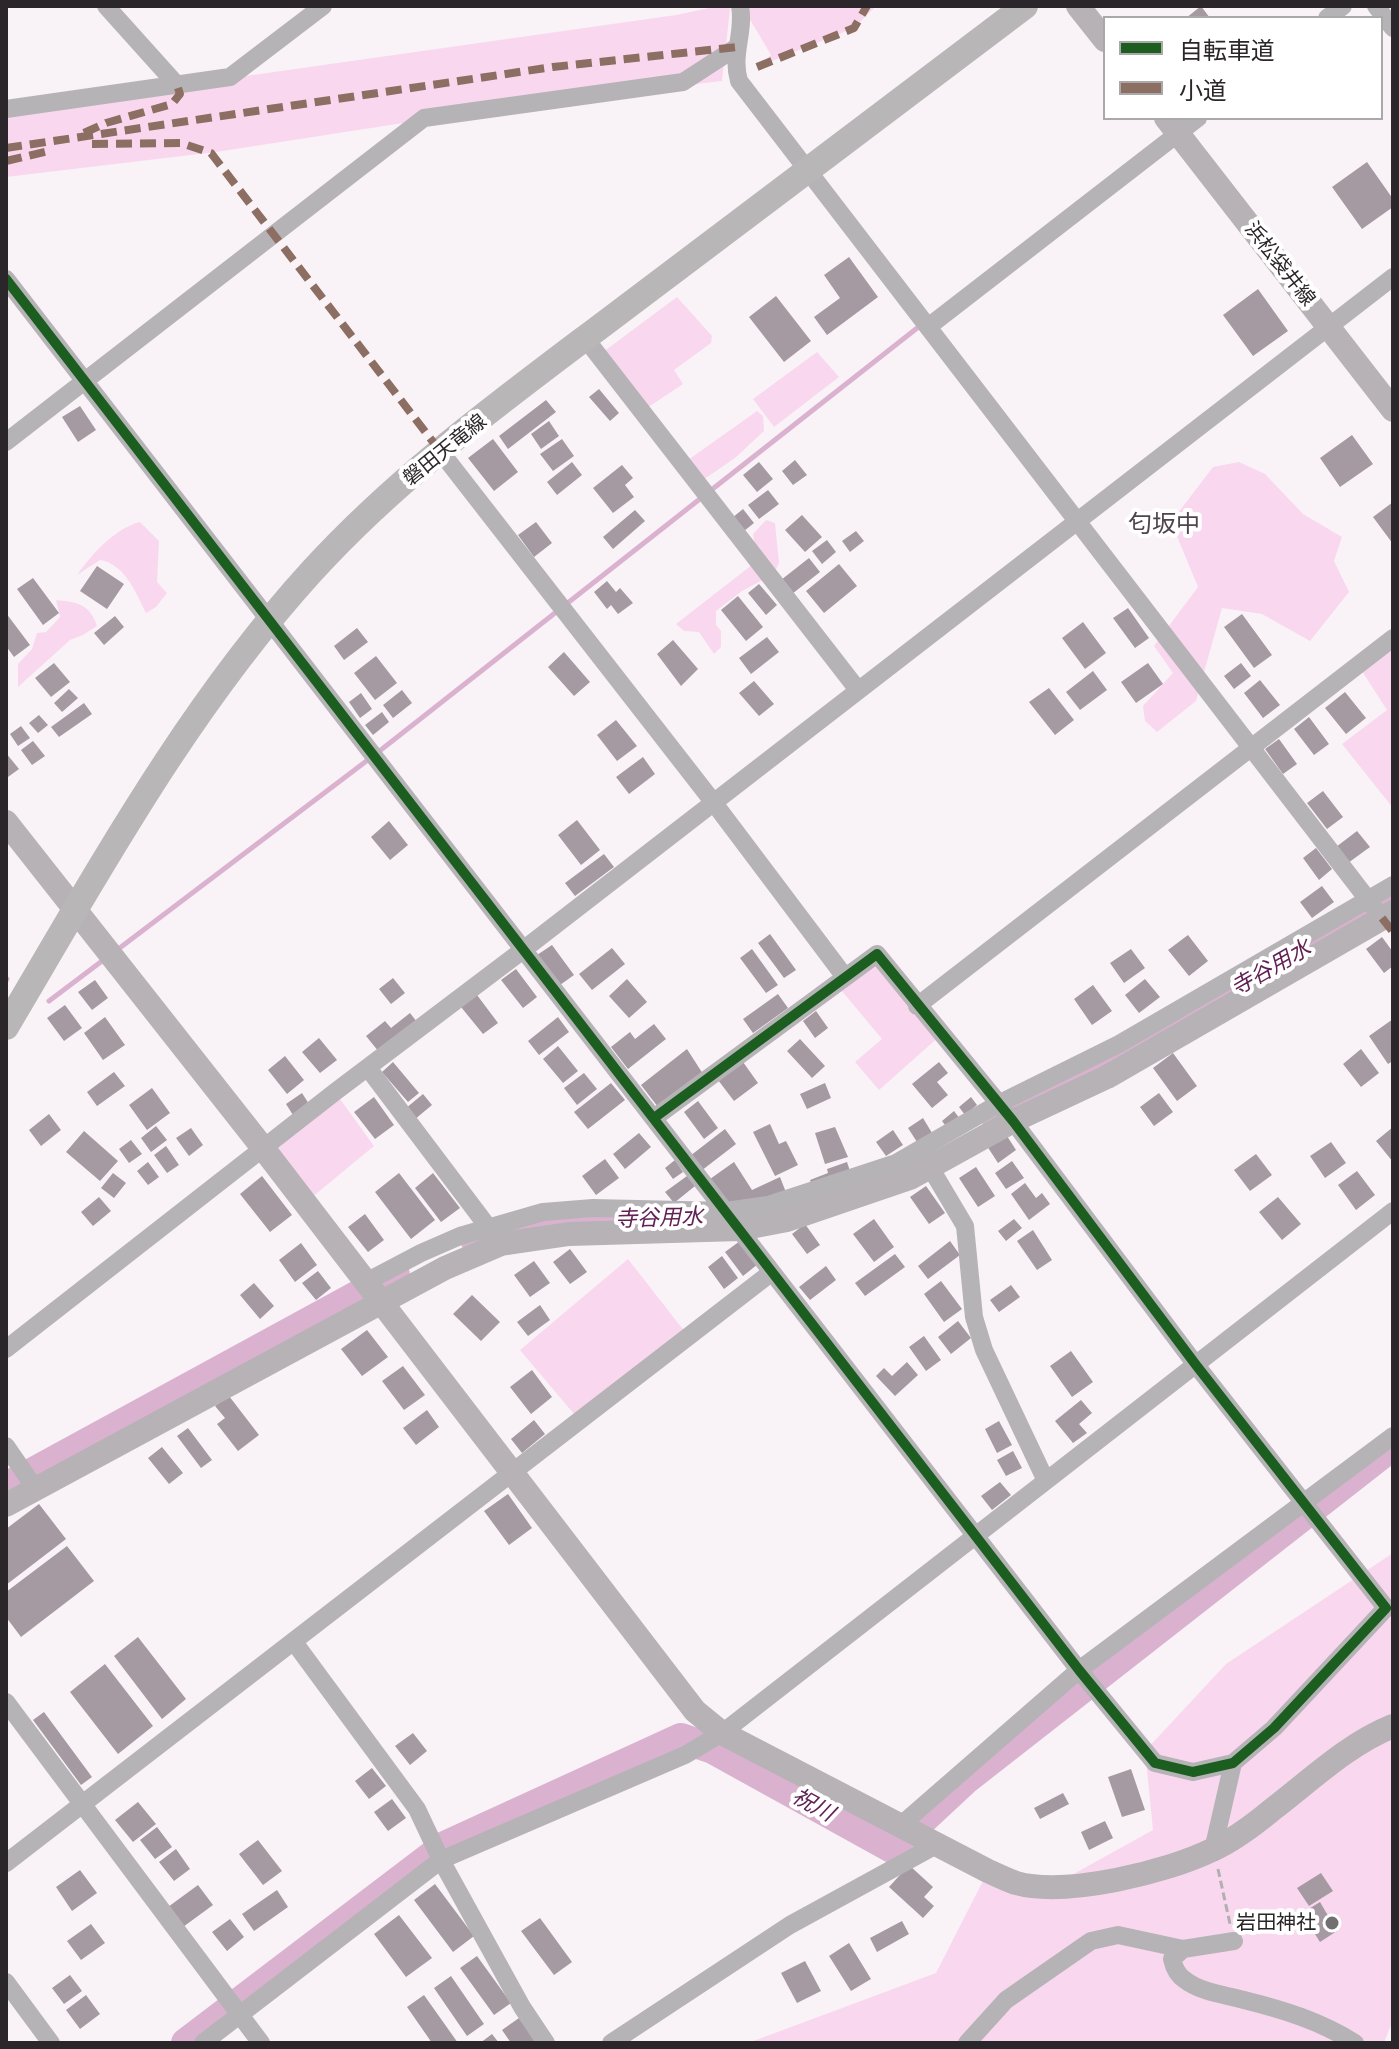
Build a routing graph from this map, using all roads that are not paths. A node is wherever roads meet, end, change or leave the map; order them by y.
1 (106, 6) edge
2 (323, 6) edge
3 (740, 6) edge
4 (1025, 6) edge
5 (1078, 6) edge
6 (1376, 6) edge
7 (1393, 28) edge
8 (1103, 37) edge
9 (737, 47) junction
10 (177, 85) junction
11 (6, 109) edge
12 (1192, 120) edge
13 (1172, 126) edge
14 (806, 171) junction
15 (1393, 277) edge
16 (6, 279) edge
17 (928, 327) junction
18 (1329, 327) junction
19 (585, 338) junction
20 (84, 381) junction
21 (1393, 410) edge
22 (6, 442) edge
23 (440, 451) junction
24 (1075, 521) junction
25 (268, 621) junction
26 (1393, 638) edge
27 (858, 690) junction
28 (1252, 747) junction
29 (714, 803) junction
30 (6, 822) edge
31 (1393, 885) edge
32 (1379, 909) edge
33 (75, 911) junction
34 (523, 950) junction
35 (845, 977) junction
36 (917, 1006) junction
37 (6, 1027) edge
38 (368, 1068) junction
39 (1005, 1112) junction
40 (654, 1118) junction
41 (263, 1148) junction
42 (930, 1167) junction
43 (1393, 1211) edge
44 (733, 1220) junction
45 (494, 1235) junction
46 (772, 1272) junction
47 (366, 1282) junction
48 (382, 1302) junction
49 (6, 1349) edge
50 (1196, 1365) junction
51 (1393, 1436) edge
52 (6, 1446) edge
53 (512, 1472) junction
54 (1046, 1481) junction
55 (35, 1488) junction
56 (1304, 1504) junction
57 (6, 1505) edge
58 (976, 1535) junction
59 (294, 1642) junction
60 (1079, 1670) junction
61 (6, 1702) edge
62 (1393, 1726) edge
63 (722, 1733) junction
64 (1233, 1763) junction
65 (82, 1805) junction
66 (901, 1825) junction
67 (938, 1844) junction
68 (1213, 1850) junction
69 (441, 1860) junction
70 (6, 1863) edge
71 (1234, 1941) road end
72 (1183, 1949) junction
73 (6, 1982) edge
74 (239, 2015) junction
75 (51, 2043) edge
76 (203, 2043) edge
77 (261, 2043) edge
78 (546, 2043) edge
79 (611, 2043) edge
80 (967, 2043) edge
81 (1355, 2043) edge

1 - 10 street
2 - 10 street
3 - 9 street
4 - 14 main road, 磐田天竜線
5 - 8 street
6 - 7 street
9 - 14 street
9 - 20 street
10 - 11 street
12 - 13 street
13 - 17 street
13 - 18 street, 浜松袋井線
14 - 17 street
14 - 19 main road, 磐田天竜線
15 - 18 street
16 - 20 street
17 - 24 street
18 - 21 street, 浜松袋井線
18 - 24 street
19 - 23 main road, 磐田天竜線
19 - 27 street
20 - 22 street
20 - 25 street
23 - 25 main road, 磐田天竜線
23 - 29 street
24 - 27 street
24 - 28 street
25 - 33 main road, 磐田天竜線
25 - 34 street
26 - 28 street
27 - 29 street
28 - 32 street
28 - 36 street
29 - 34 street
29 - 35 street
30 - 33 street
31 - 32 street
32 - 39 street
33 - 37 main road, 磐田天竜線
33 - 41 street
34 - 38 street
34 - 40 street
35 - 36 street
35 - 40 street
36 - 39 street
38 - 41 street
38 - 45 street
39 - 42 street
39 - 44 street
39 - 50 street
40 - 44 street
41 - 47 street
41 - 49 street
42 - 44 street
42 - 54 street
43 - 50 street
44 - 45 street
44 - 46 street
45 - 47 street
45 - 48 street
46 - 53 street
46 - 58 street
47 - 48 street
48 - 53 street
48 - 55 street
50 - 54 street
50 - 56 street
51 - 56 street
52 - 55 street
53 - 59 street
53 - 63 street
54 - 58 street
55 - 57 street
56 - 60 street
56 - 64 street
58 - 60 street
58 - 63 street
59 - 65 street
59 - 69 street
60 - 64 street
60 - 66 street
61 - 65 street
62 - 68 street
63 - 66 street
63 - 69 street
64 - 68 street
65 - 70 street
65 - 74 street
66 - 67 street
67 - 68 street
67 - 79 street
69 - 74 street
69 - 78 street
71 - 72 street
72 - 80 street
72 - 81 street
73 - 75 street
74 - 76 street
74 - 77 street

